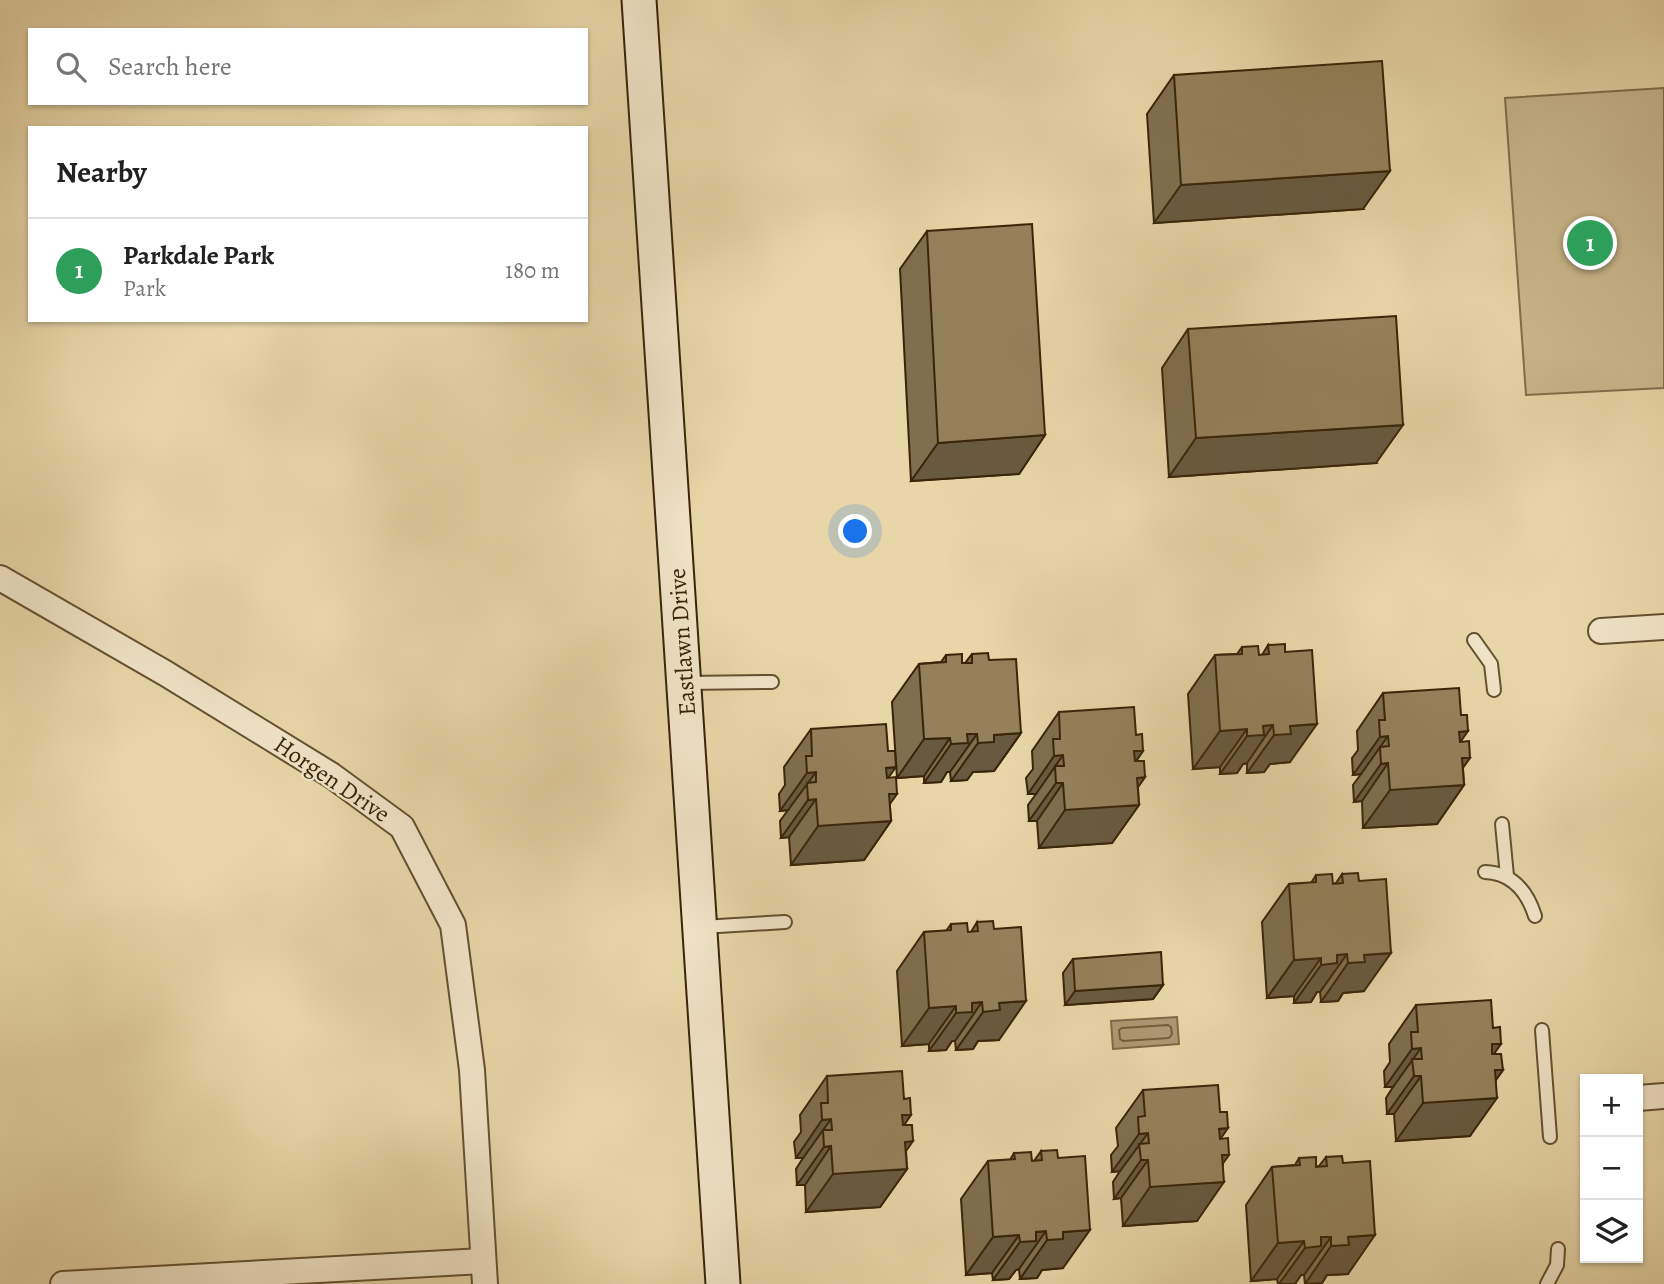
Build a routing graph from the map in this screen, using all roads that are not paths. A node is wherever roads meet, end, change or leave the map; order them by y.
1 (639, 0) edge
2 (0, 578) edge
3 (1664, 626) edge
4 (1601, 631) dead end
5 (1475, 640) dead end
6 (772, 682) dead end
7 (684, 683) junction
8 (1494, 690) dead end
9 (1502, 824) dead end
10 (1485, 872) dead end
11 (1507, 876) junction
12 (1535, 916) dead end
13 (785, 922) dead end
14 (701, 927) junction
15 (1542, 1030) dead end
16 (1664, 1096) edge
17 (1643, 1098) edge
18 (1550, 1137) dead end
19 (1558, 1249) dead end
20 (484, 1272) edge
21 (63, 1284) edge
22 (723, 1284) edge
23 (1547, 1284) edge

1 - 7 street, Eastlawn Drive
2 - 20 street, Horgen Drive
3 - 4 street
5 - 8 lane
6 - 7 lane
7 - 14 street, Eastlawn Drive
9 - 11 lane
10 - 11 lane
11 - 12 lane
13 - 14 lane
14 - 22 street, Eastlawn Drive
15 - 18 lane
16 - 17 street
19 - 23 lane
20 - 21 street

